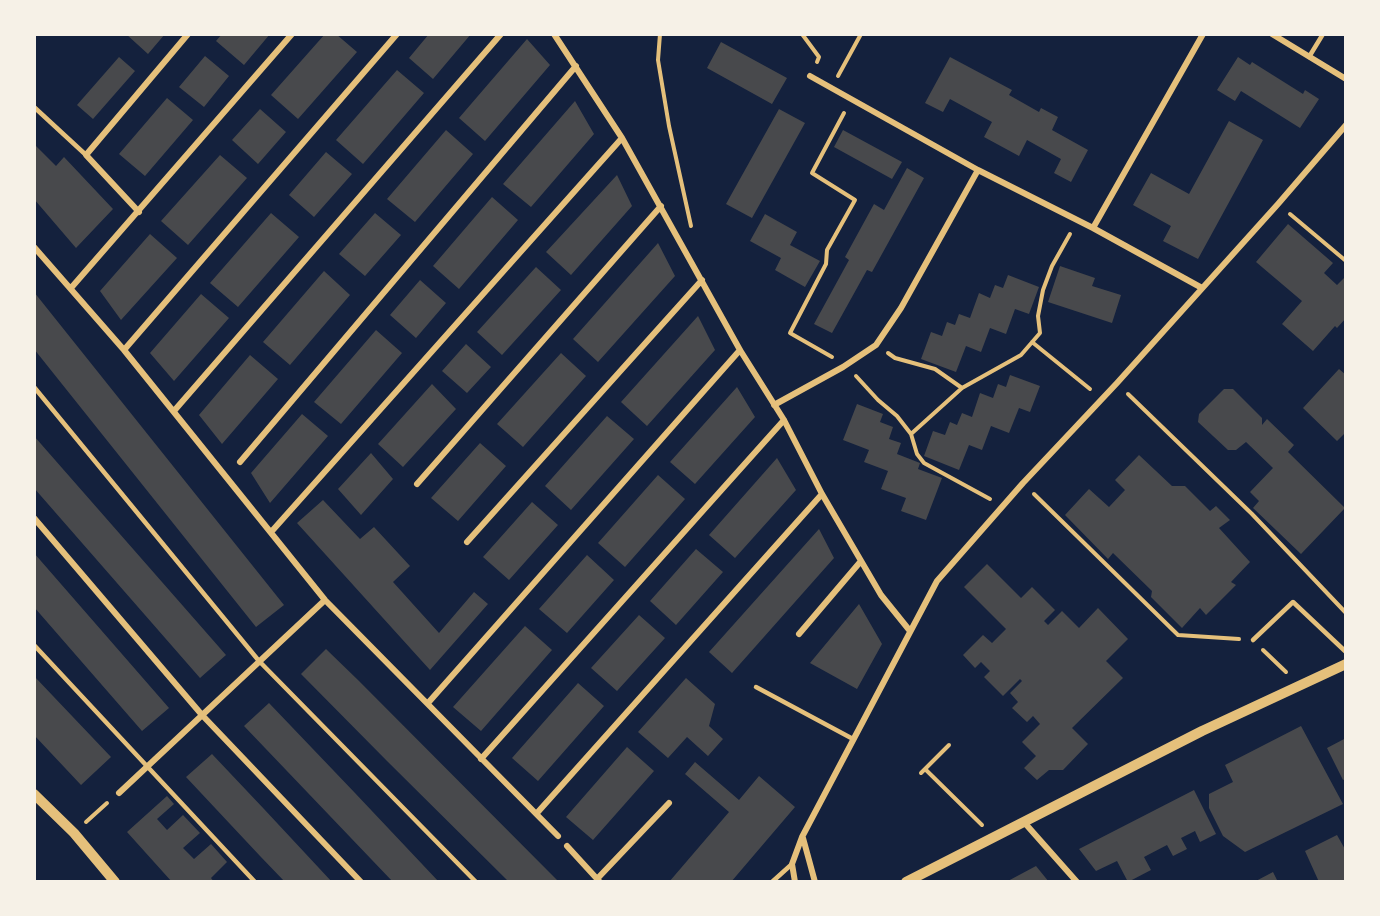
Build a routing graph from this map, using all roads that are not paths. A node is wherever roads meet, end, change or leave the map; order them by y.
1 (188, 34) edge
2 (292, 34) edge
3 (397, 34) edge
4 (501, 34) edge
5 (1203, 34) edge
6 (1272, 34) edge
7 (1323, 34) edge
8 (555, 35) edge
9 (1309, 57) junction
10 (576, 66) junction
11 (810, 76) road end
12 (1346, 79) edge
13 (34, 107) edge
14 (1346, 125) edge
15 (622, 138) junction
16 (86, 155) junction
17 (978, 170) junction
18 (661, 206) junction
19 (139, 212) junction
20 (1093, 228) junction
21 (34, 247) edge
22 (702, 280) junction
23 (71, 288) junction
24 (1202, 288) junction
25 (124, 350) junction
26 (740, 350) junction
27 (34, 387) edge
28 (774, 405) junction
29 (174, 411) junction
30 (784, 420) junction
31 (240, 462) dead end
32 (417, 484) dead end
33 (822, 494) junction
34 (34, 518) edge
35 (272, 531) junction
36 (467, 542) dead end
37 (861, 561) junction
38 (325, 600) junction
39 (910, 631) junction
40 (799, 634) dead end
41 (1253, 640) road end
42 (34, 645) edge
43 (1346, 652) edge
44 (259, 661) junction
45 (1346, 664) edge
46 (756, 687) dead end
47 (428, 703) junction
48 (202, 715) junction
49 (853, 739) junction
50 (481, 759) junction
51 (147, 767) junction
52 (119, 793) road end
53 (34, 794) edge
54 (669, 803) dead end
55 (537, 813) junction
56 (1023, 821) junction
57 (558, 836) dead end
58 (802, 837) junction
59 (567, 846) dead end
60 (792, 864) junction
61 (599, 880) edge
62 (115, 882) edge
63 (255, 882) edge
64 (362, 882) edge
65 (476, 882) edge
66 (772, 882) edge
67 (795, 882) edge
68 (815, 882) edge
69 (906, 882) edge
70 (1077, 882) edge

1 - 16 street
2 - 19 street
3 - 25 street
4 - 29 street
5 - 20 street
6 - 9 street
7 - 9 lane
8 - 10 street
9 - 12 street
10 - 15 street
10 - 31 street
11 - 17 street
13 - 16 lane
14 - 24 street
15 - 18 street
15 - 35 street
16 - 19 street
17 - 20 street
17 - 28 street
18 - 22 street
18 - 32 street
19 - 23 street
20 - 24 street
21 - 23 street
22 - 26 street
22 - 36 street
23 - 25 street
24 - 39 street
25 - 29 street
26 - 28 street
26 - 47 street
27 - 44 lane
28 - 30 street
29 - 35 street
30 - 33 street
30 - 50 street
33 - 37 street
33 - 55 street
34 - 48 street
35 - 38 street
37 - 39 street
37 - 40 street
38 - 44 street
38 - 47 street
39 - 49 street
41 - 43 lane
42 - 51 lane
44 - 48 street
44 - 65 lane
45 - 56 street
46 - 49 lane
47 - 50 street
48 - 51 street
48 - 64 street
49 - 58 street
50 - 55 street
51 - 52 street
51 - 63 lane
53 - 62 street
54 - 61 street
55 - 57 street
56 - 69 street
56 - 70 street
58 - 60 street
58 - 68 street
59 - 61 street
60 - 66 lane
60 - 67 street

